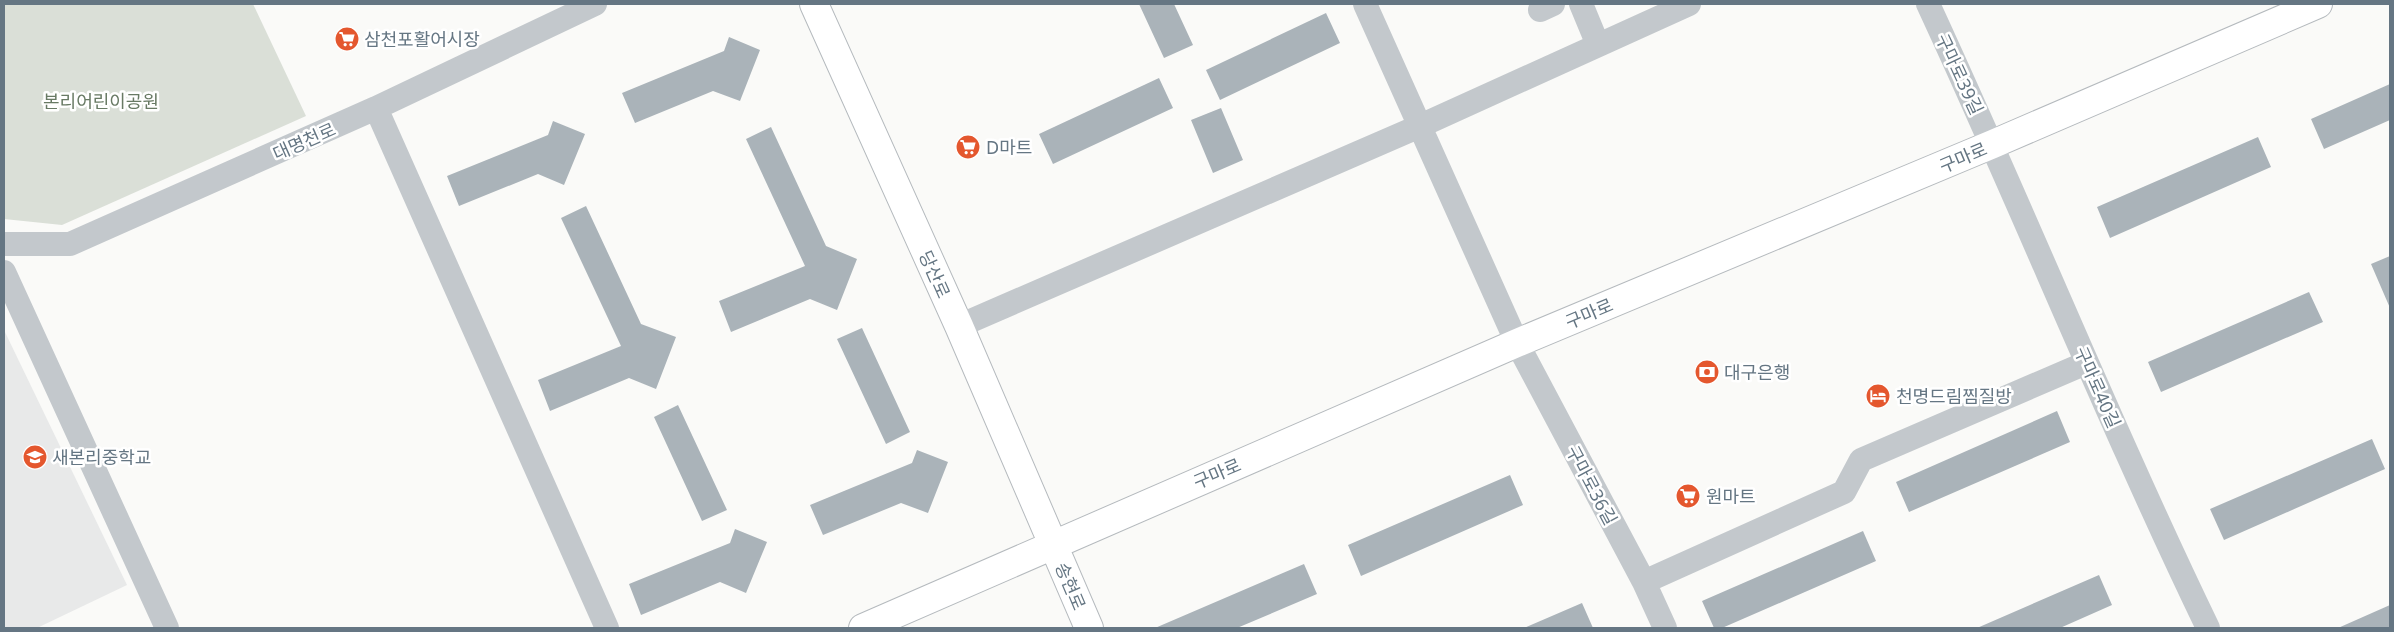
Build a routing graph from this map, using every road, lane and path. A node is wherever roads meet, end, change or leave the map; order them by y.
1 (595, 4) edge
2 (814, 4) edge
3 (1365, 4) edge
4 (1580, 4) edge
5 (1689, 4) edge
6 (1928, 4) edge
7 (2318, 4) edge
8 (1598, 45) junction
9 (376, 108) junction
10 (1420, 126) junction
11 (1993, 144) junction
12 (4, 244) edge
13 (4, 272) edge
14 (959, 326) junction
15 (1517, 343) junction
16 (2086, 364) junction
17 (1053, 545) junction
18 (1644, 582) junction
19 (167, 628) edge
20 (607, 628) edge
21 (863, 628) edge
22 (1089, 628) edge
23 (1665, 628) edge
24 (2208, 628) edge

1 - 9 street, 대명천로
2 - 14 main road, 당산로
3 - 10 street, 구마로36길
4 - 8 street
5 - 8 street
6 - 11 street, 구마로39길
7 - 11 main road, 구마로
8 - 10 street
9 - 12 street, 대명천로
9 - 20 street
10 - 14 street
10 - 15 street, 구마로36길
11 - 15 main road, 구마로
11 - 16 street, 구마로40길
13 - 19 street
14 - 17 main road, 당산로
15 - 17 main road, 구마로
15 - 18 street, 구마로36길
16 - 18 street
16 - 24 street, 구마로40길
17 - 21 main road, 구마로
17 - 22 main road, 송현로
18 - 23 street, 구마로36길

